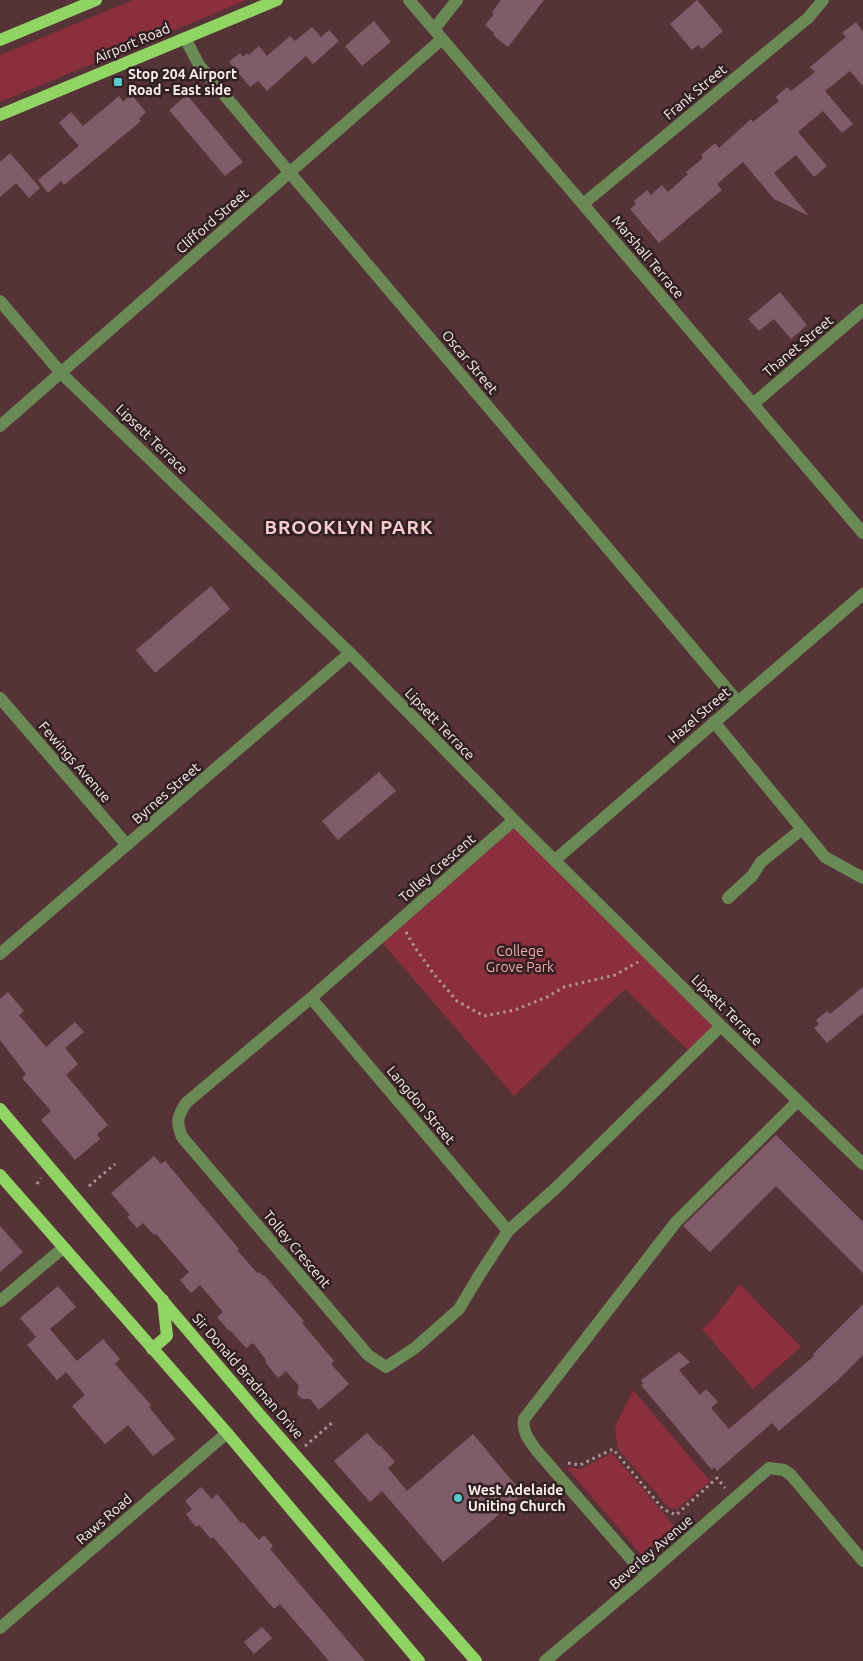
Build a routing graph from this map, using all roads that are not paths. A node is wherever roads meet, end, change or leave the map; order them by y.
1 (96, 0) edge
2 (277, 0) edge
3 (409, 0) edge
4 (457, 0) edge
5 (823, 0) edge
6 (438, 34) junction
7 (185, 38) junction
8 (0, 40) edge
9 (0, 115) edge
10 (290, 173) junction
11 (583, 204) junction
12 (0, 301) edge
13 (863, 310) edge
14 (62, 373) junction
15 (753, 404) junction
16 (0, 426) edge
17 (863, 533) edge
18 (863, 594) edge
19 (350, 653) junction
20 (0, 698) edge
21 (738, 702) junction
22 (714, 722) junction
23 (514, 820) junction
24 (802, 828) junction
25 (128, 845) junction
26 (555, 860) junction
27 (863, 878) edge
28 (728, 898) dead end
29 (0, 954) edge
30 (311, 998) junction
31 (721, 1026) junction
32 (798, 1101) junction
33 (0, 1108) edge
34 (863, 1164) edge
35 (0, 1175) edge
36 (508, 1231) junction
37 (63, 1248) junction
38 (163, 1300) junction
39 (0, 1301) edge
40 (152, 1349) junction
41 (227, 1433) junction
42 (863, 1561) edge
43 (646, 1576) junction
44 (0, 1628) edge
45 (419, 1661) edge
46 (476, 1661) edge
47 (545, 1661) edge

1 - 8 main road
2 - 7 main road, Airport Road
3 - 6 street, Marshall Terrace
4 - 6 street, Clifford Street
5 - 11 street, Frank Street
6 - 10 street, Clifford Street
6 - 11 street, Marshall Terrace
7 - 9 main road, Airport Road
7 - 10 street, Oscar Street
10 - 14 street, Clifford Street
10 - 21 street, Oscar Street
11 - 15 street, Marshall Terrace
12 - 14 street, Lipsett Terrace
13 - 15 street, Thanet Street
14 - 16 street, Clifford Street
14 - 19 street, Lipsett Terrace
15 - 17 street, Marshall Terrace
18 - 21 street, Hazel Street
19 - 23 street, Lipsett Terrace
19 - 25 street, Byrnes Street
20 - 25 street, Fewings Avenue
21 - 22 street, Hazel Street
22 - 24 street
22 - 26 street, Hazel Street
23 - 26 street, Lipsett Terrace
23 - 30 street, Tolley Crescent
24 - 27 street
24 - 28 street
25 - 29 street, Byrnes Street
26 - 31 street, Lipsett Terrace
30 - 36 street, Langdon Street
30 - 36 street, Tolley Crescent
31 - 32 street, Lipsett Terrace
31 - 36 street, Tolley Crescent
32 - 34 street, Lipsett Terrace
32 - 43 street
33 - 38 main road, Sir Donald Bradman Drive
35 - 37 main road
37 - 39 street
37 - 40 main road
38 - 40 main road
38 - 46 main road, Sir Donald Bradman Drive
40 - 41 main road
41 - 44 street, Raws Road
41 - 45 main road
42 - 43 street, Beverley Avenue
43 - 47 street, Beverley Avenue

